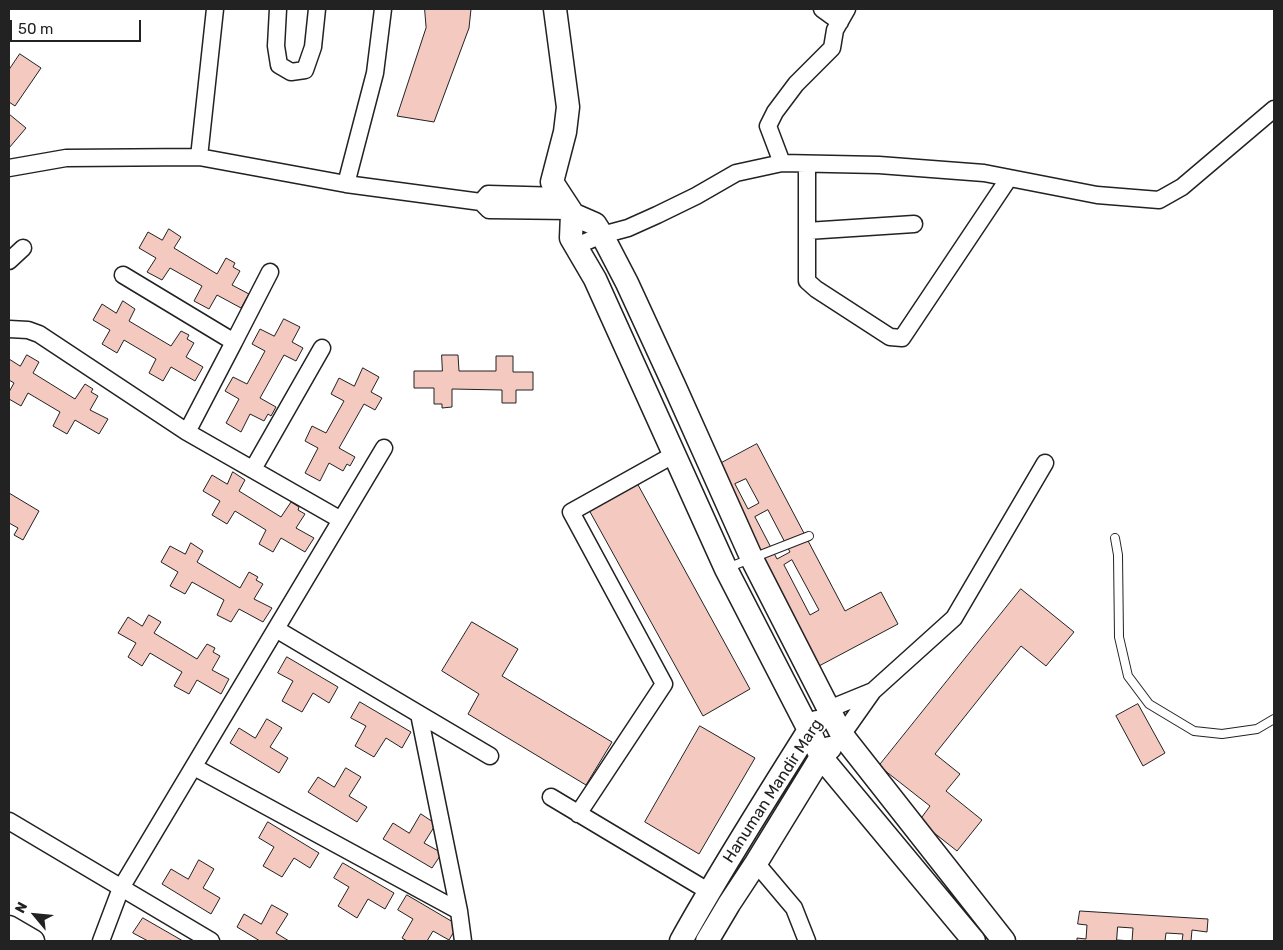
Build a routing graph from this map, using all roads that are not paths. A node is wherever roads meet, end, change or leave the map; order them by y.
1 (215, 9) edge
2 (278, 9) edge
3 (317, 9) edge
4 (382, 9) edge
5 (555, 9) edge
6 (822, 9) edge
7 (843, 15) edge
8 (1274, 109) edge
9 (199, 157) junction
10 (782, 164) junction
11 (807, 164) junction
12 (9, 168) edge
13 (1009, 178) junction
14 (346, 184) junction
15 (568, 207) junction
16 (914, 224) dead end
17 (807, 231) junction
18 (602, 235) junction
19 (576, 246) junction
20 (23, 248) dead end
21 (9, 261) edge
22 (270, 272) dead end
23 (123, 275) dead end
24 (9, 329) edge
25 (234, 342) junction
26 (322, 348) dead end
27 (188, 432) junction
28 (384, 448) dead end
29 (675, 454) junction
30 (1045, 463) dead end
31 (252, 469) junction
32 (341, 520) junction
33 (809, 536) dead end
34 (1116, 538) dead end
35 (752, 559) junction
36 (726, 569) junction
37 (276, 629) junction
38 (873, 691) junction
39 (829, 709) junction
40 (419, 714) junction
41 (1274, 719) edge
42 (809, 730) junction
43 (842, 735) junction
44 (490, 756) dead end
45 (821, 757) junction
46 (194, 766) junction
47 (551, 797) dead end
48 (764, 801) junction
49 (578, 814) junction
50 (785, 816) junction
51 (9, 821) edge
52 (756, 863) junction
53 (121, 888) junction
54 (708, 891) junction
55 (459, 911) junction
56 (9, 927) edge
57 (33, 941) edge
58 (101, 941) edge
59 (211, 941) edge
60 (463, 941) edge
61 (681, 941) edge
62 (707, 941) edge
63 (807, 941) edge
64 (974, 941) edge
65 (1004, 941) edge

1 - 9 street
2 - 3 street
4 - 14 street
5 - 15 street
6 - 7 street
7 - 10 street
8 - 13 street
9 - 12 street
9 - 14 street
10 - 11 street
10 - 18 street
11 - 13 street
11 - 17 street
13 - 17 street
14 - 15 street
15 - 18 street
15 - 19 street
16 - 17 street
18 - 19 street
18 - 35 street
19 - 29 street
20 - 21 street
22 - 25 street
23 - 25 street
24 - 27 street
25 - 27 street
26 - 31 street
27 - 31 street
28 - 32 street
29 - 36 street
29 - 49 street
30 - 38 street
31 - 32 street
32 - 37 street
33 - 35 lane
34 - 41 lane
35 - 36 lane
35 - 39 street
36 - 42 street
37 - 40 street
37 - 46 street
38 - 39 street, Hanuman Mandir Marg
38 - 43 street, Hanuman Mandir Marg
39 - 42 street, Hanuman Mandir Marg
39 - 43 street
40 - 44 street
40 - 55 street
42 - 45 street
42 - 48 street, Hanuman Mandir Marg
43 - 45 street, Hanuman Mandir Marg
43 - 65 street
45 - 50 street, Hanuman Mandir Marg
45 - 64 street
46 - 53 street
46 - 55 street
47 - 49 street
48 - 50 street
48 - 54 street, Hanuman Mandir Marg
49 - 54 street
50 - 52 street, Hanuman Mandir Marg
51 - 53 street
52 - 62 street, Hanuman Mandir Marg
52 - 63 street
53 - 58 street
53 - 59 street
54 - 61 street, Hanuman Mandir Marg
55 - 60 street
56 - 57 street

